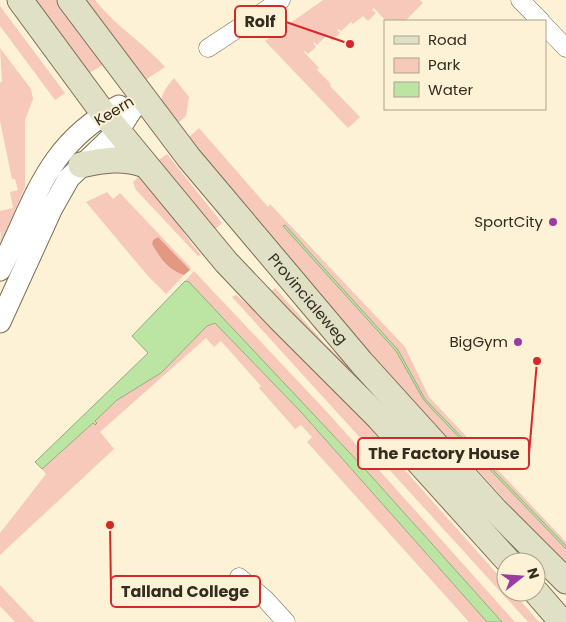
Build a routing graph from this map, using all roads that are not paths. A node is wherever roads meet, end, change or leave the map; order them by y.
1 (20, 0) edge
2 (70, 0) edge
3 (281, 0) edge
4 (520, 0) edge
5 (540, 20) edge
6 (546, 27) edge
7 (208, 48) dead end
8 (566, 48) edge
9 (142, 94) junction
10 (111, 122) junction
11 (81, 165) junction
12 (145, 165) junction
13 (1, 266) edge
14 (21, 278) junction
15 (0, 322) edge
16 (500, 552) edge
17 (239, 577) dead end
18 (566, 581) edge
19 (545, 602) edge
20 (286, 622) edge
21 (562, 622) edge

1 - 10 main road, Provincialeweg
2 - 9 main road, Provincialeweg
3 - 7 street
4 - 5 street
6 - 8 street
9 - 10 street, Keern
9 - 18 main road, Provincialeweg
10 - 11 street, Keern
10 - 12 main road, Provincialeweg
10 - 13 street, Keern
11 - 12 main road
11 - 14 street, Keern
12 - 16 main road, Provincialeweg
13 - 14 street, Keern
14 - 15 street, Keern
17 - 20 street
19 - 21 main road

